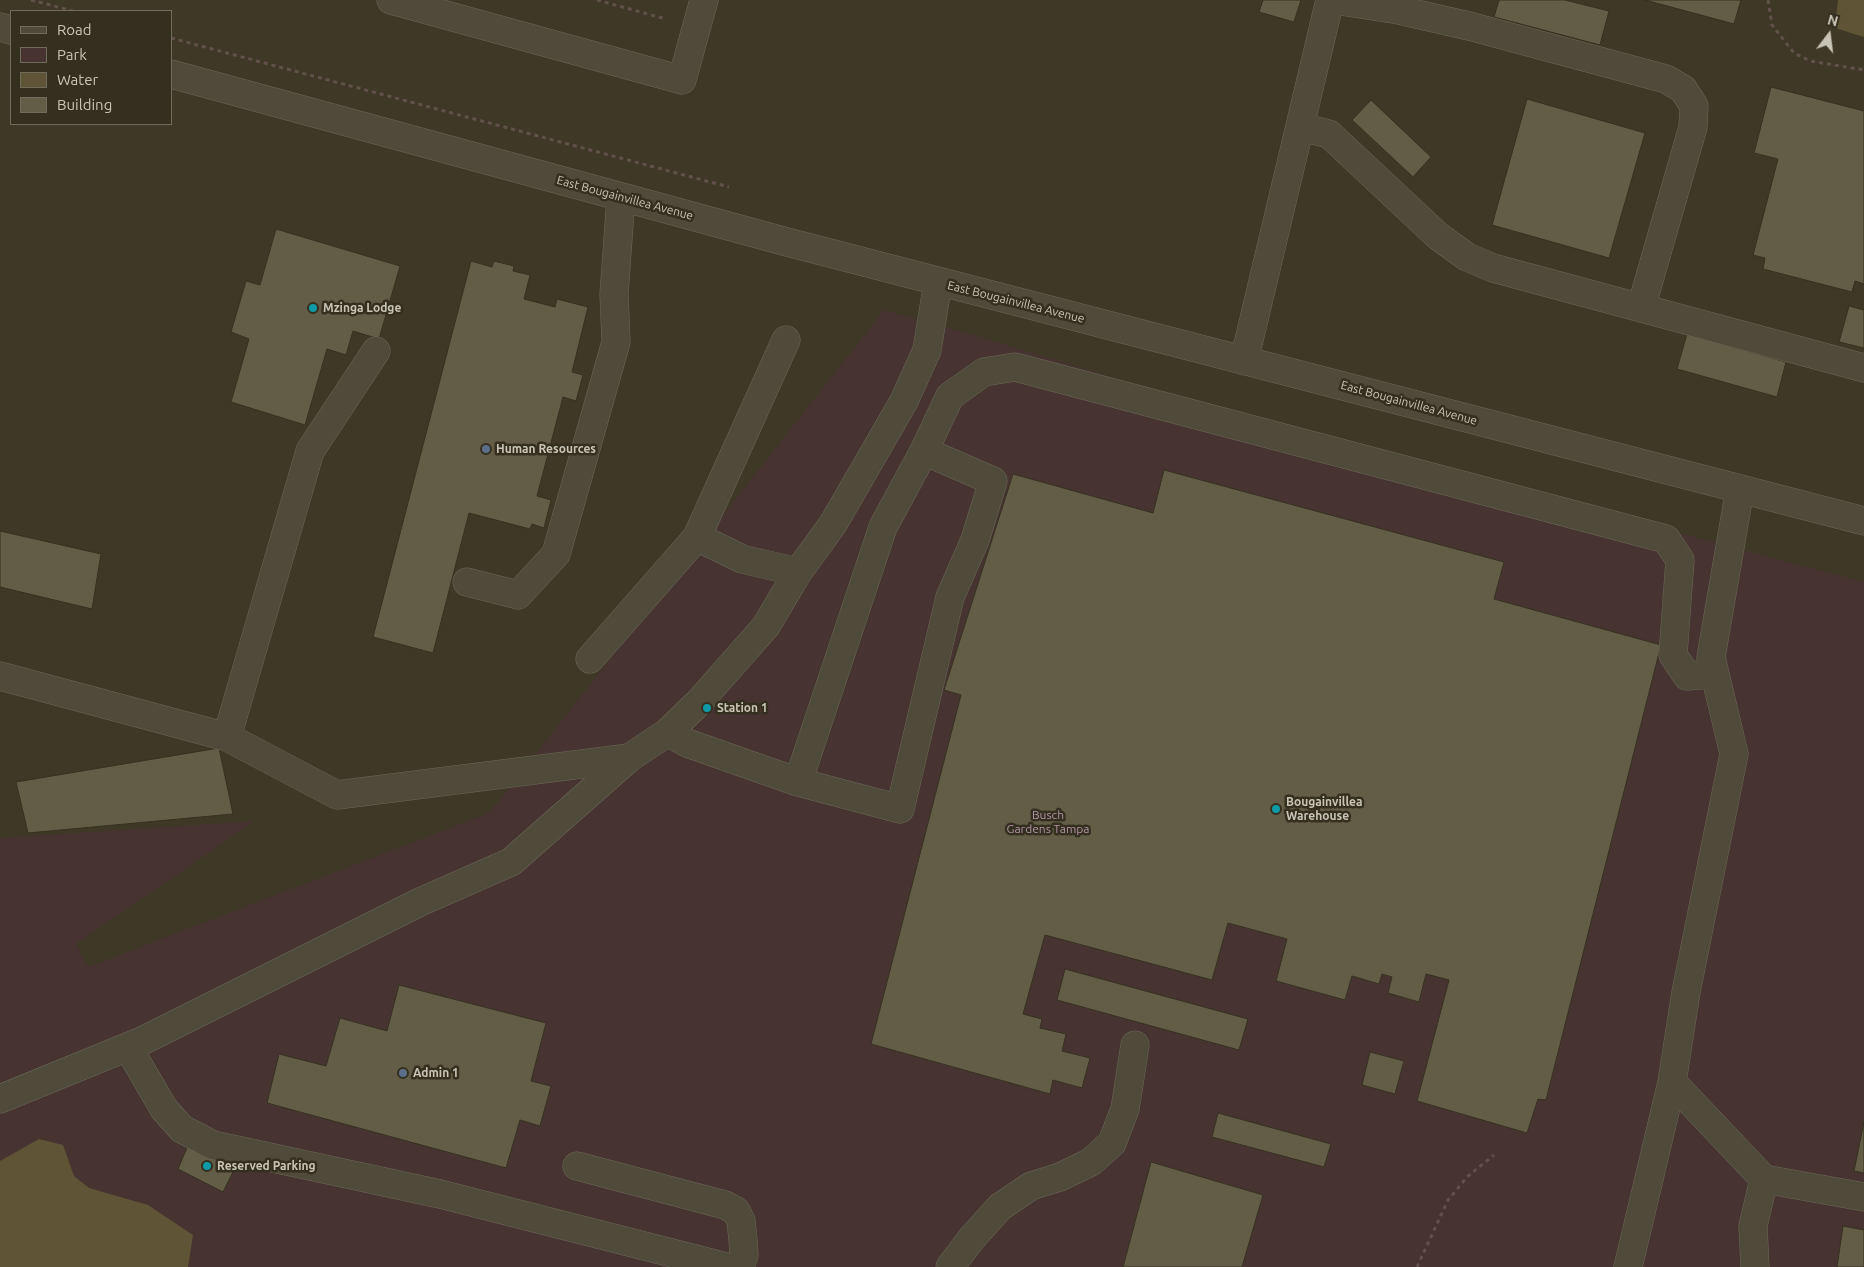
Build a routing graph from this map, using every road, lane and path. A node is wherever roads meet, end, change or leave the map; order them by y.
1 (31, 0) edge
2 (391, 0) edge
3 (597, 0) edge
4 (704, 0) edge
5 (1332, 0) edge
6 (1768, 0) edge
7 (69, 10) edge
8 (674, 21) dead end
9 (172, 38) edge
10 (1864, 70) edge
11 (172, 74) edge
12 (1300, 127) junction
13 (729, 187) dead end
14 (621, 197) junction
15 (938, 282) junction
16 (1641, 308) junction
17 (786, 340) dead end
18 (376, 351) dead end
19 (1244, 361) junction
20 (1864, 368) edge
21 (924, 451) junction
22 (1740, 489) junction
23 (1864, 521) edge
24 (696, 537) junction
25 (798, 572) junction
26 (467, 582) dead end
27 (590, 659) dead end
28 (1714, 674) junction
29 (0, 676) edge
30 (668, 732) junction
31 (227, 737) junction
32 (629, 758) junction
33 (798, 782) junction
34 (1135, 1045) dead end
35 (128, 1046) junction
36 (1672, 1082) junction
37 (0, 1099) edge
38 (1494, 1155) dead end
39 (577, 1166) dead end
40 (1764, 1179) junction
41 (1864, 1197) edge
42 (727, 1267) edge
43 (740, 1267) edge
44 (950, 1267) edge
45 (1417, 1267) edge
46 (1628, 1267) edge
47 (1755, 1267) edge

1 - 7 path
2 - 4 street
3 - 8 path
5 - 12 street
5 - 16 street
6 - 10 path
9 - 13 path
11 - 14 street, East Bougainvillea Avenue
12 - 16 street
12 - 19 street
14 - 15 street, East Bougainvillea Avenue
14 - 26 street
15 - 19 street, East Bougainvillea Avenue
15 - 25 street
16 - 20 street
17 - 24 street
18 - 31 street
19 - 22 street, East Bougainvillea Avenue
21 - 28 street
21 - 33 street
21 - 33 street
22 - 23 street, East Bougainvillea Avenue
22 - 28 street
24 - 25 street
24 - 27 street
25 - 30 street
28 - 36 street
29 - 31 street
30 - 32 street
30 - 33 street
31 - 32 street
32 - 35 street
34 - 44 street
35 - 37 street
35 - 42 street
36 - 40 street
36 - 46 street
38 - 45 path
39 - 43 street
40 - 41 street
40 - 47 street

